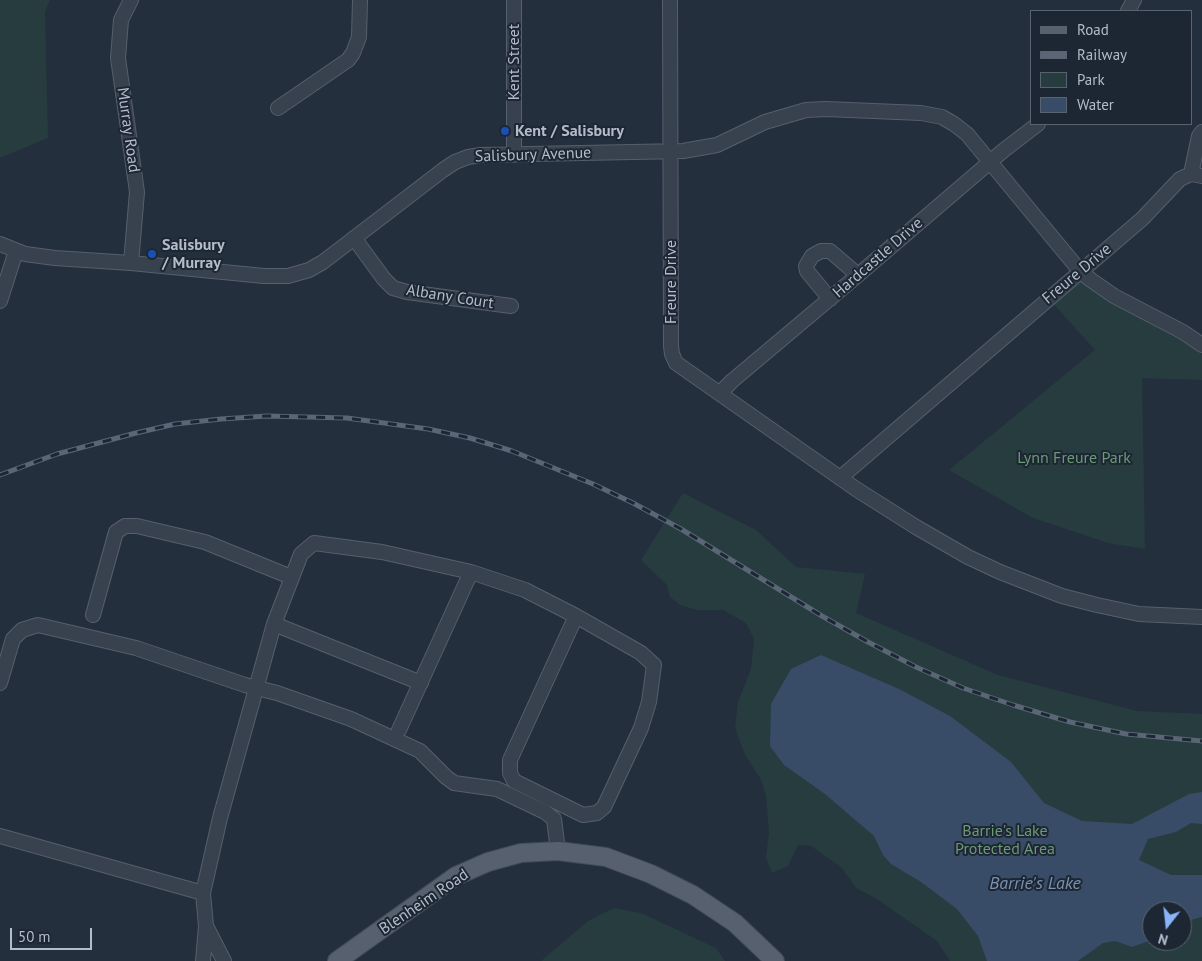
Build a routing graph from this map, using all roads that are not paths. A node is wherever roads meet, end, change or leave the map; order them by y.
1 (130, 0) edge
2 (360, 0) edge
3 (514, 0) edge
4 (670, 0) edge
5 (278, 108) dead end
6 (1037, 125) edge
7 (1202, 132) edge
8 (671, 152) junction
9 (514, 155) junction
10 (991, 162) junction
11 (1196, 175) edge
12 (354, 238) junction
13 (0, 244) edge
14 (16, 251) junction
15 (131, 263) junction
16 (1080, 271) junction
17 (858, 275) junction
18 (830, 299) junction
19 (0, 301) edge
20 (511, 306) dead end
21 (1202, 345) edge
22 (720, 394) junction
23 (840, 478) junction
24 (471, 572) junction
25 (292, 577) junction
26 (93, 615) dead end
27 (576, 616) junction
28 (1202, 617) edge
29 (274, 624) junction
30 (0, 682) edge
31 (421, 683) junction
32 (256, 688) junction
33 (399, 730) dead end
34 (0, 836) edge
35 (558, 851) junction
36 (203, 893) junction
37 (206, 926) junction
38 (202, 961) edge
39 (224, 961) edge
40 (337, 961) edge
41 (775, 961) edge

1 - 15 street, Murray Road
2 - 5 street
3 - 9 street, Kent Street
4 - 8 street, Freure Drive
6 - 10 street, Hardcastle Drive
7 - 11 street
8 - 9 street, Salisbury Avenue
8 - 10 street, Salisbury Avenue
8 - 22 street, Freure Drive
9 - 12 street, Salisbury Avenue
10 - 16 street, Salisbury Avenue
10 - 17 street, Hardcastle Drive
11 - 16 street, Freure Drive
12 - 15 street, Salisbury Avenue
12 - 20 street, Albany Court
13 - 14 street, Salisbury Avenue
14 - 15 street, Salisbury Avenue
14 - 19 street
16 - 21 street, Salisbury Avenue
16 - 23 street, Freure Drive
17 - 18 street, Hardcastle Drive
17 - 18 street
18 - 22 street, Hardcastle Drive
22 - 23 street, Freure Drive
23 - 28 street, Freure Drive
24 - 25 street
24 - 27 street
24 - 31 street
25 - 26 street
25 - 29 street
27 - 27 street
29 - 31 street
29 - 32 street
30 - 32 street
31 - 33 street
32 - 35 street
32 - 36 street
34 - 36 street
35 - 40 main road, Blenheim Road
35 - 41 main road, Blenheim Road
36 - 37 street
37 - 38 street
37 - 39 street

